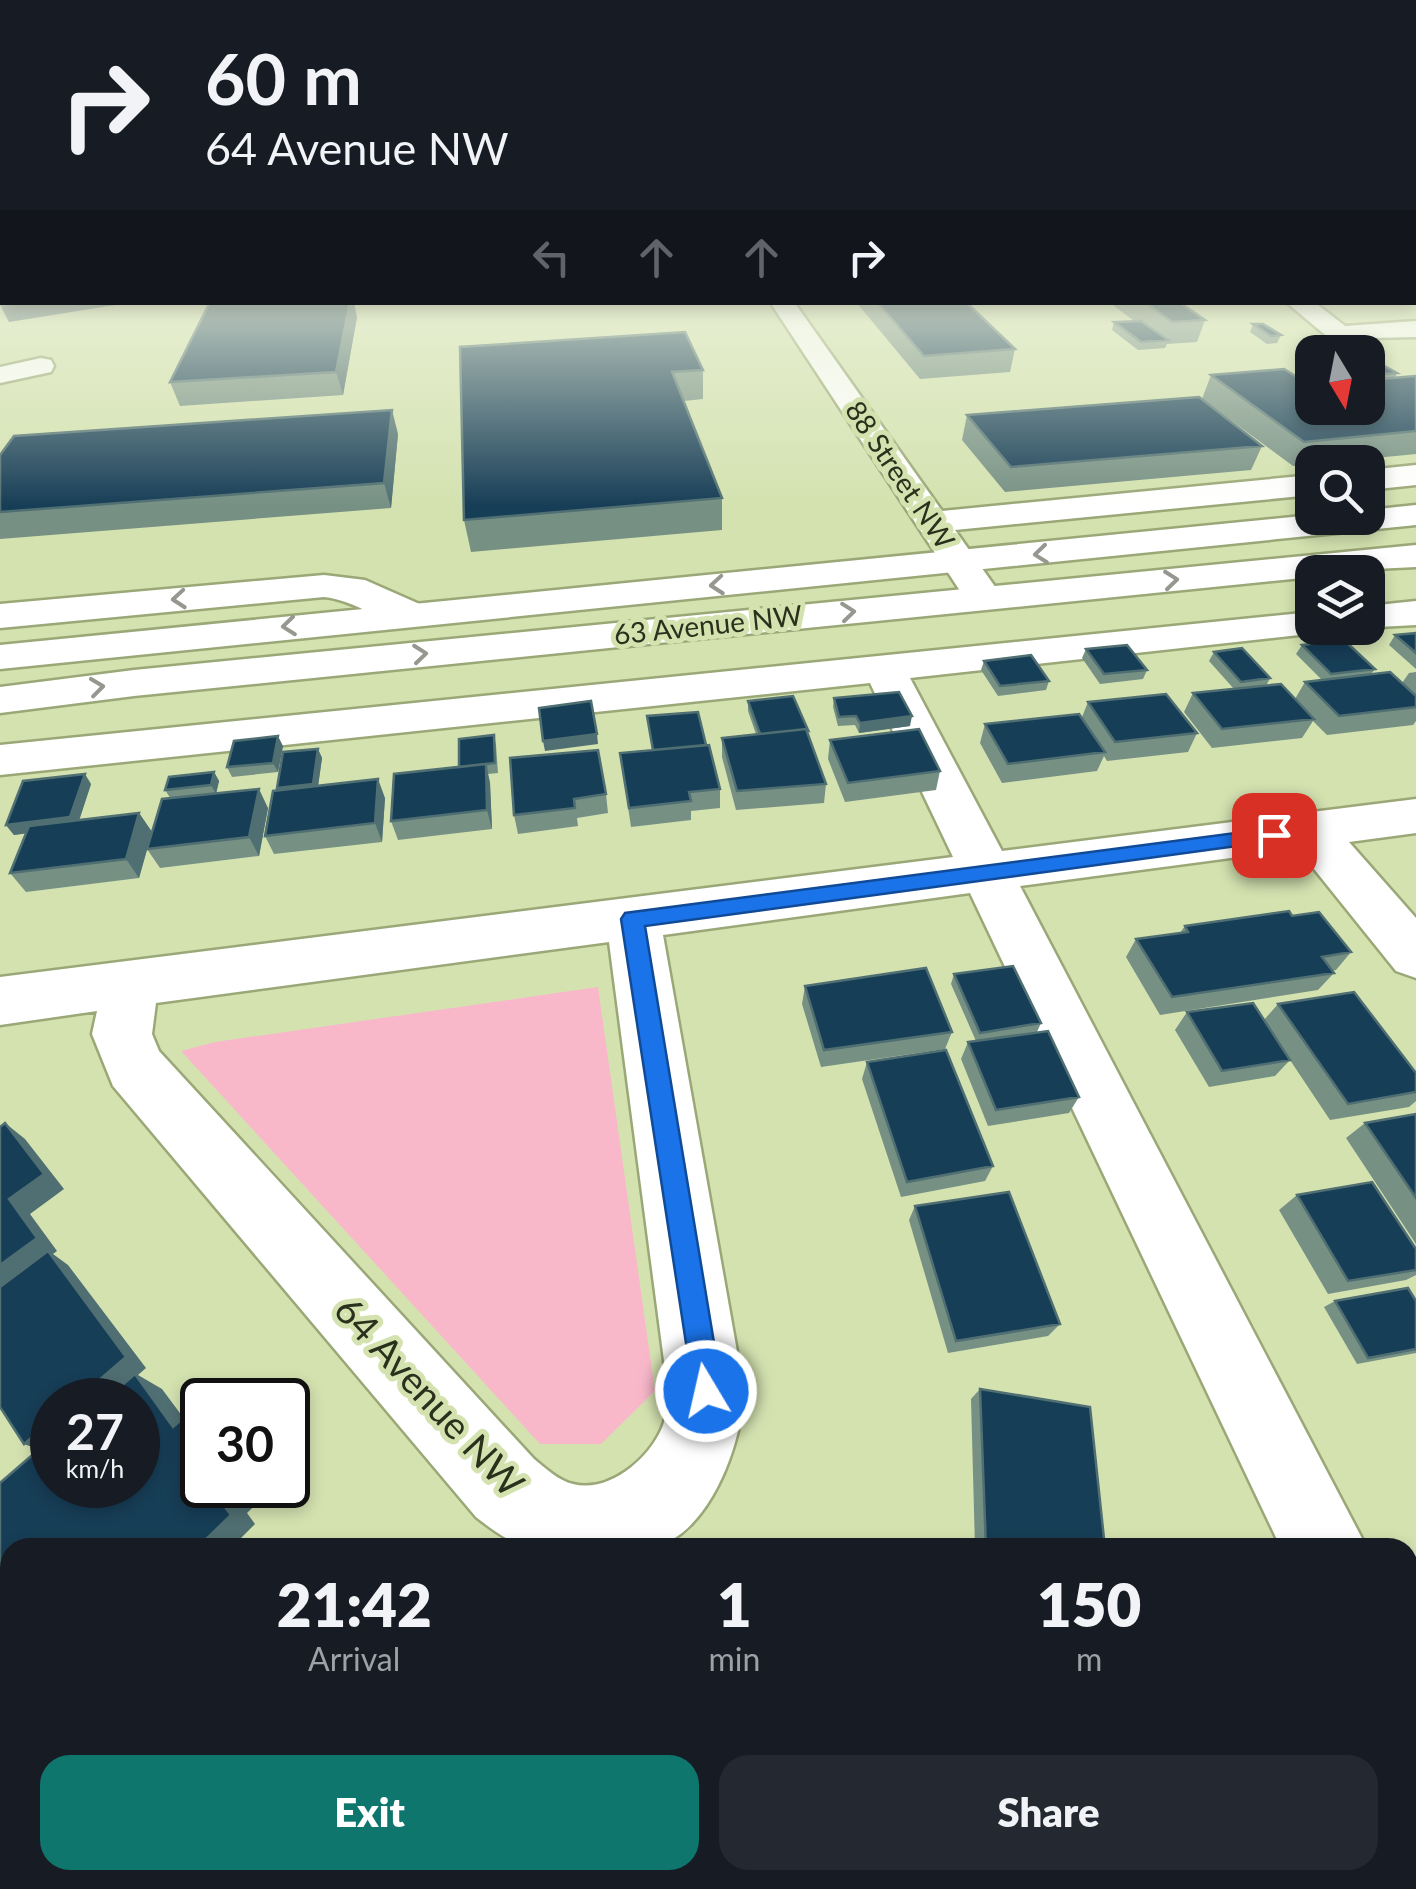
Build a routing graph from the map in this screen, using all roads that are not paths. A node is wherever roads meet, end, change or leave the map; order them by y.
1 (801, 330) edge
2 (1333, 330) edge
3 (1398, 330) edge
4 (41, 366) dead end
5 (0, 375) edge
6 (1416, 475) edge
7 (1385, 478) edge
8 (1295, 487) edge
9 (1416, 515) edge
10 (932, 522) junction
11 (1416, 556) edge
12 (960, 562) junction
13 (984, 598) junction
14 (1416, 613) edge
15 (410, 614) junction
16 (0, 616) edge
17 (1385, 616) edge
18 (1295, 626) edge
19 (0, 657) edge
20 (884, 670) junction
21 (0, 700) edge
22 (0, 760) edge
23 (1416, 816) edge
24 (1310, 830) junction
25 (986, 874) junction
26 (632, 919) junction
27 (1416, 956) edge
28 (130, 985) junction
29 (0, 1001) edge
30 (1320, 1538) edge

1 - 10 street, 88 Street NW
2 - 3 street
4 - 5 street
6 - 7 street
8 - 10 street
9 -> 12 street, 63 Avenue NW
10 - 12 street, 88 Street NW
13 -> 11 street, 63 Avenue NW
12 - 13 street, 88 Street NW
12 -> 15 street, 63 Avenue NW
21 -> 13 street, 63 Avenue NW
14 - 17 street
15 -> 16 street, 63 Avenue NW
15 -> 19 street, 63 Avenue NW
18 - 20 street
20 - 22 street
20 - 25 street
23 - 24 street
24 - 25 street
24 - 27 street
25 - 26 street
25 - 30 street
26 - 28 street
26 - 28 street, 64 Avenue NW
28 - 29 street

